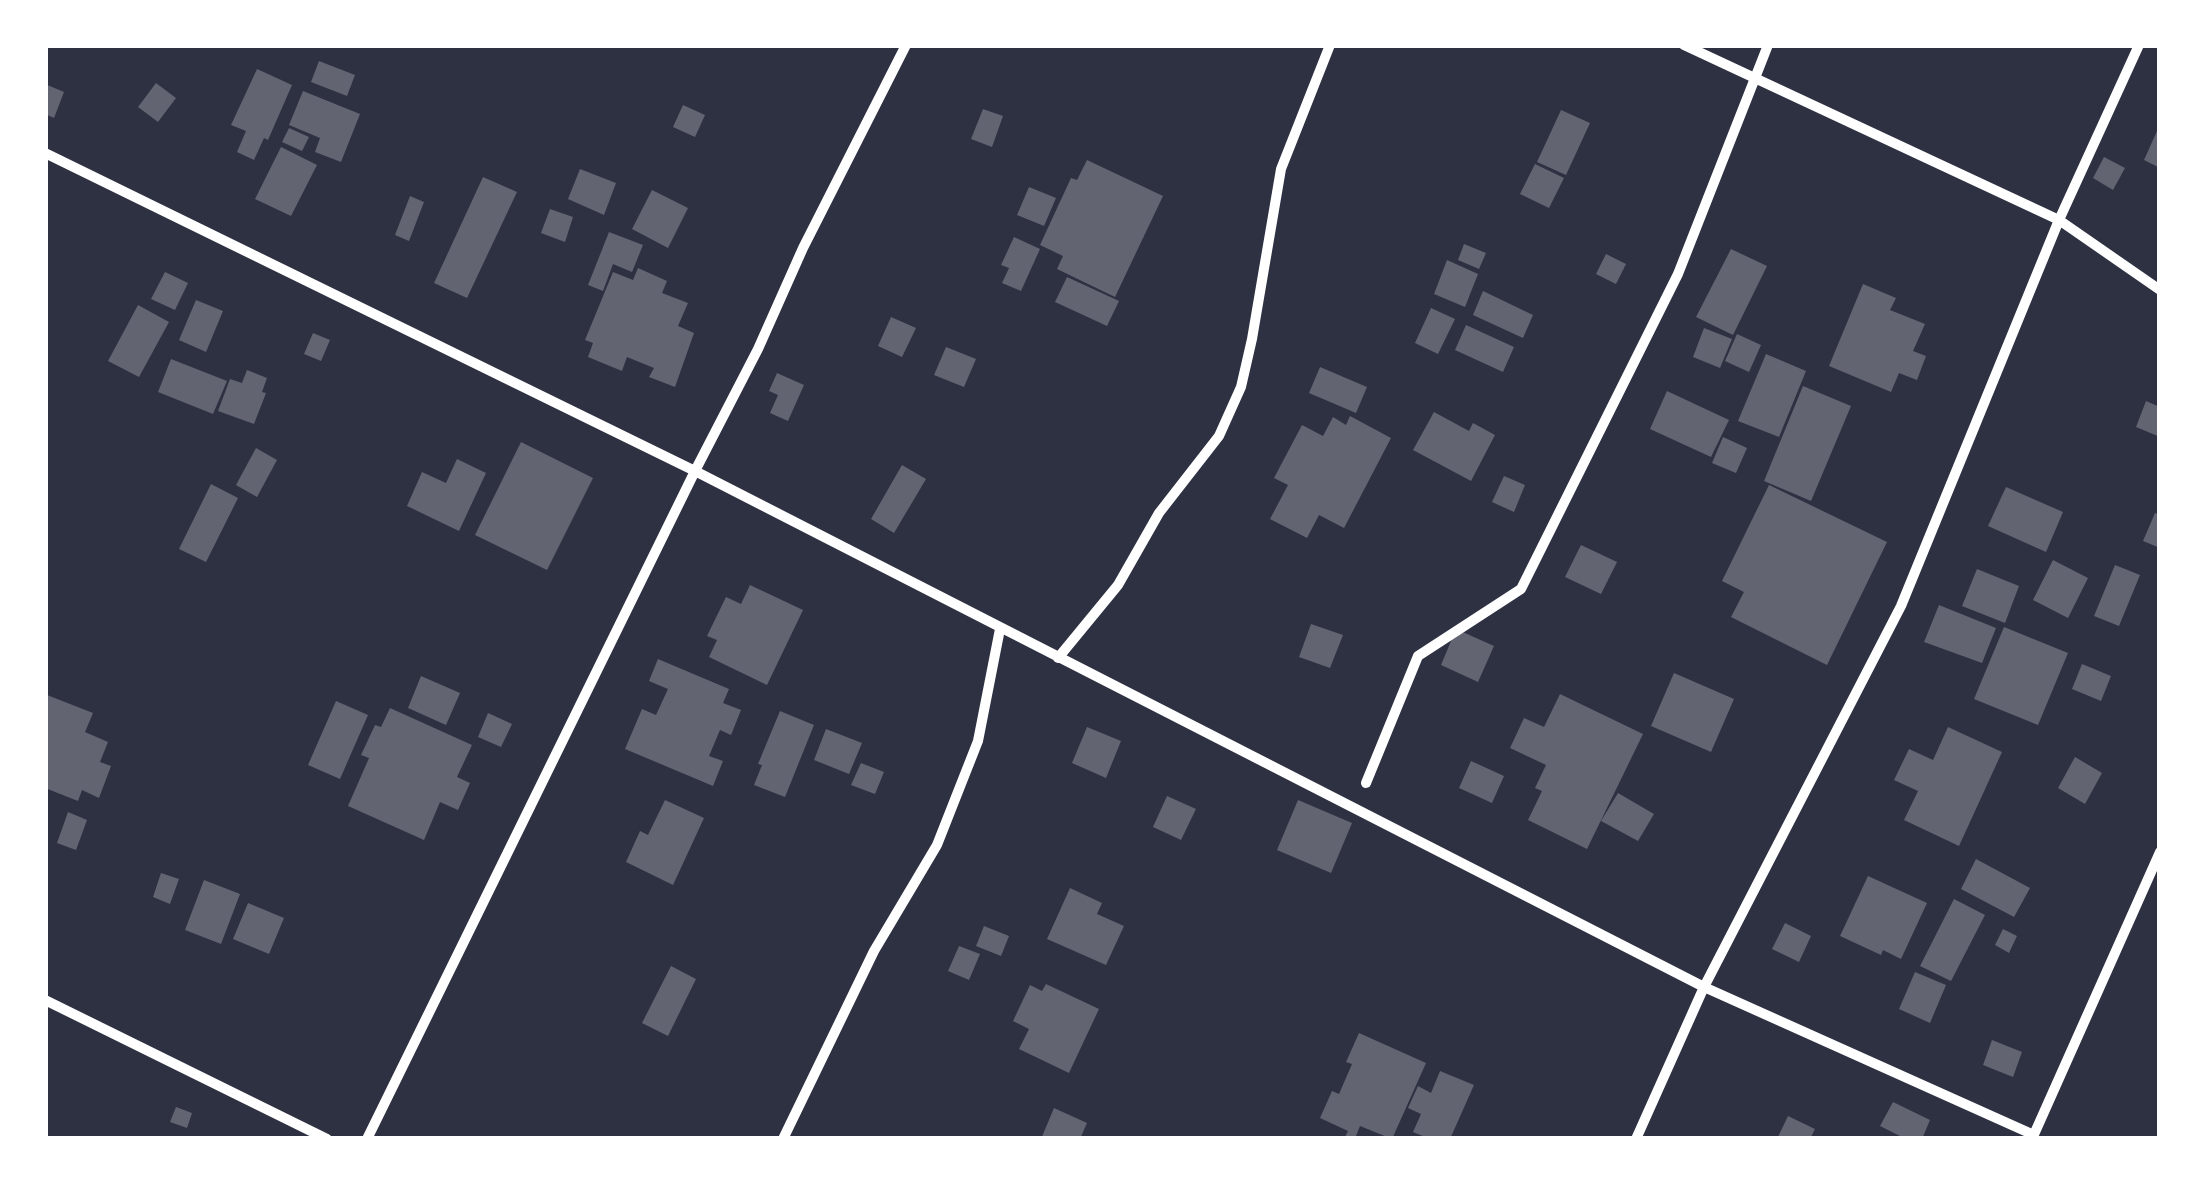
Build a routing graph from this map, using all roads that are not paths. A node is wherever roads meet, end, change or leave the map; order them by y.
1 (906, 45) edge
2 (1330, 45) edge
3 (1684, 45) edge
4 (1768, 45) edge
5 (2139, 45) edge
6 (1752, 78) junction
7 (45, 153) edge
8 (2058, 220) junction
9 (2160, 290) edge
10 (694, 471) junction
11 (1000, 628) junction
12 (1058, 658) junction
13 (1366, 783) dead end
14 (2160, 852) edge
15 (1704, 987) junction
16 (45, 1000) edge
17 (2033, 1137) edge
18 (327, 1139) edge
19 (367, 1139) edge
20 (783, 1139) edge
21 (1636, 1139) edge

1 - 10 street
2 - 12 street
3 - 6 street
4 - 6 street
5 - 8 street
6 - 8 street
6 - 13 street
7 - 10 street
8 - 9 street
8 - 15 street
10 - 11 street
10 - 19 street
11 - 12 street
11 - 20 street
12 - 15 street
14 - 17 street
15 - 17 street
15 - 21 street
16 - 18 street

